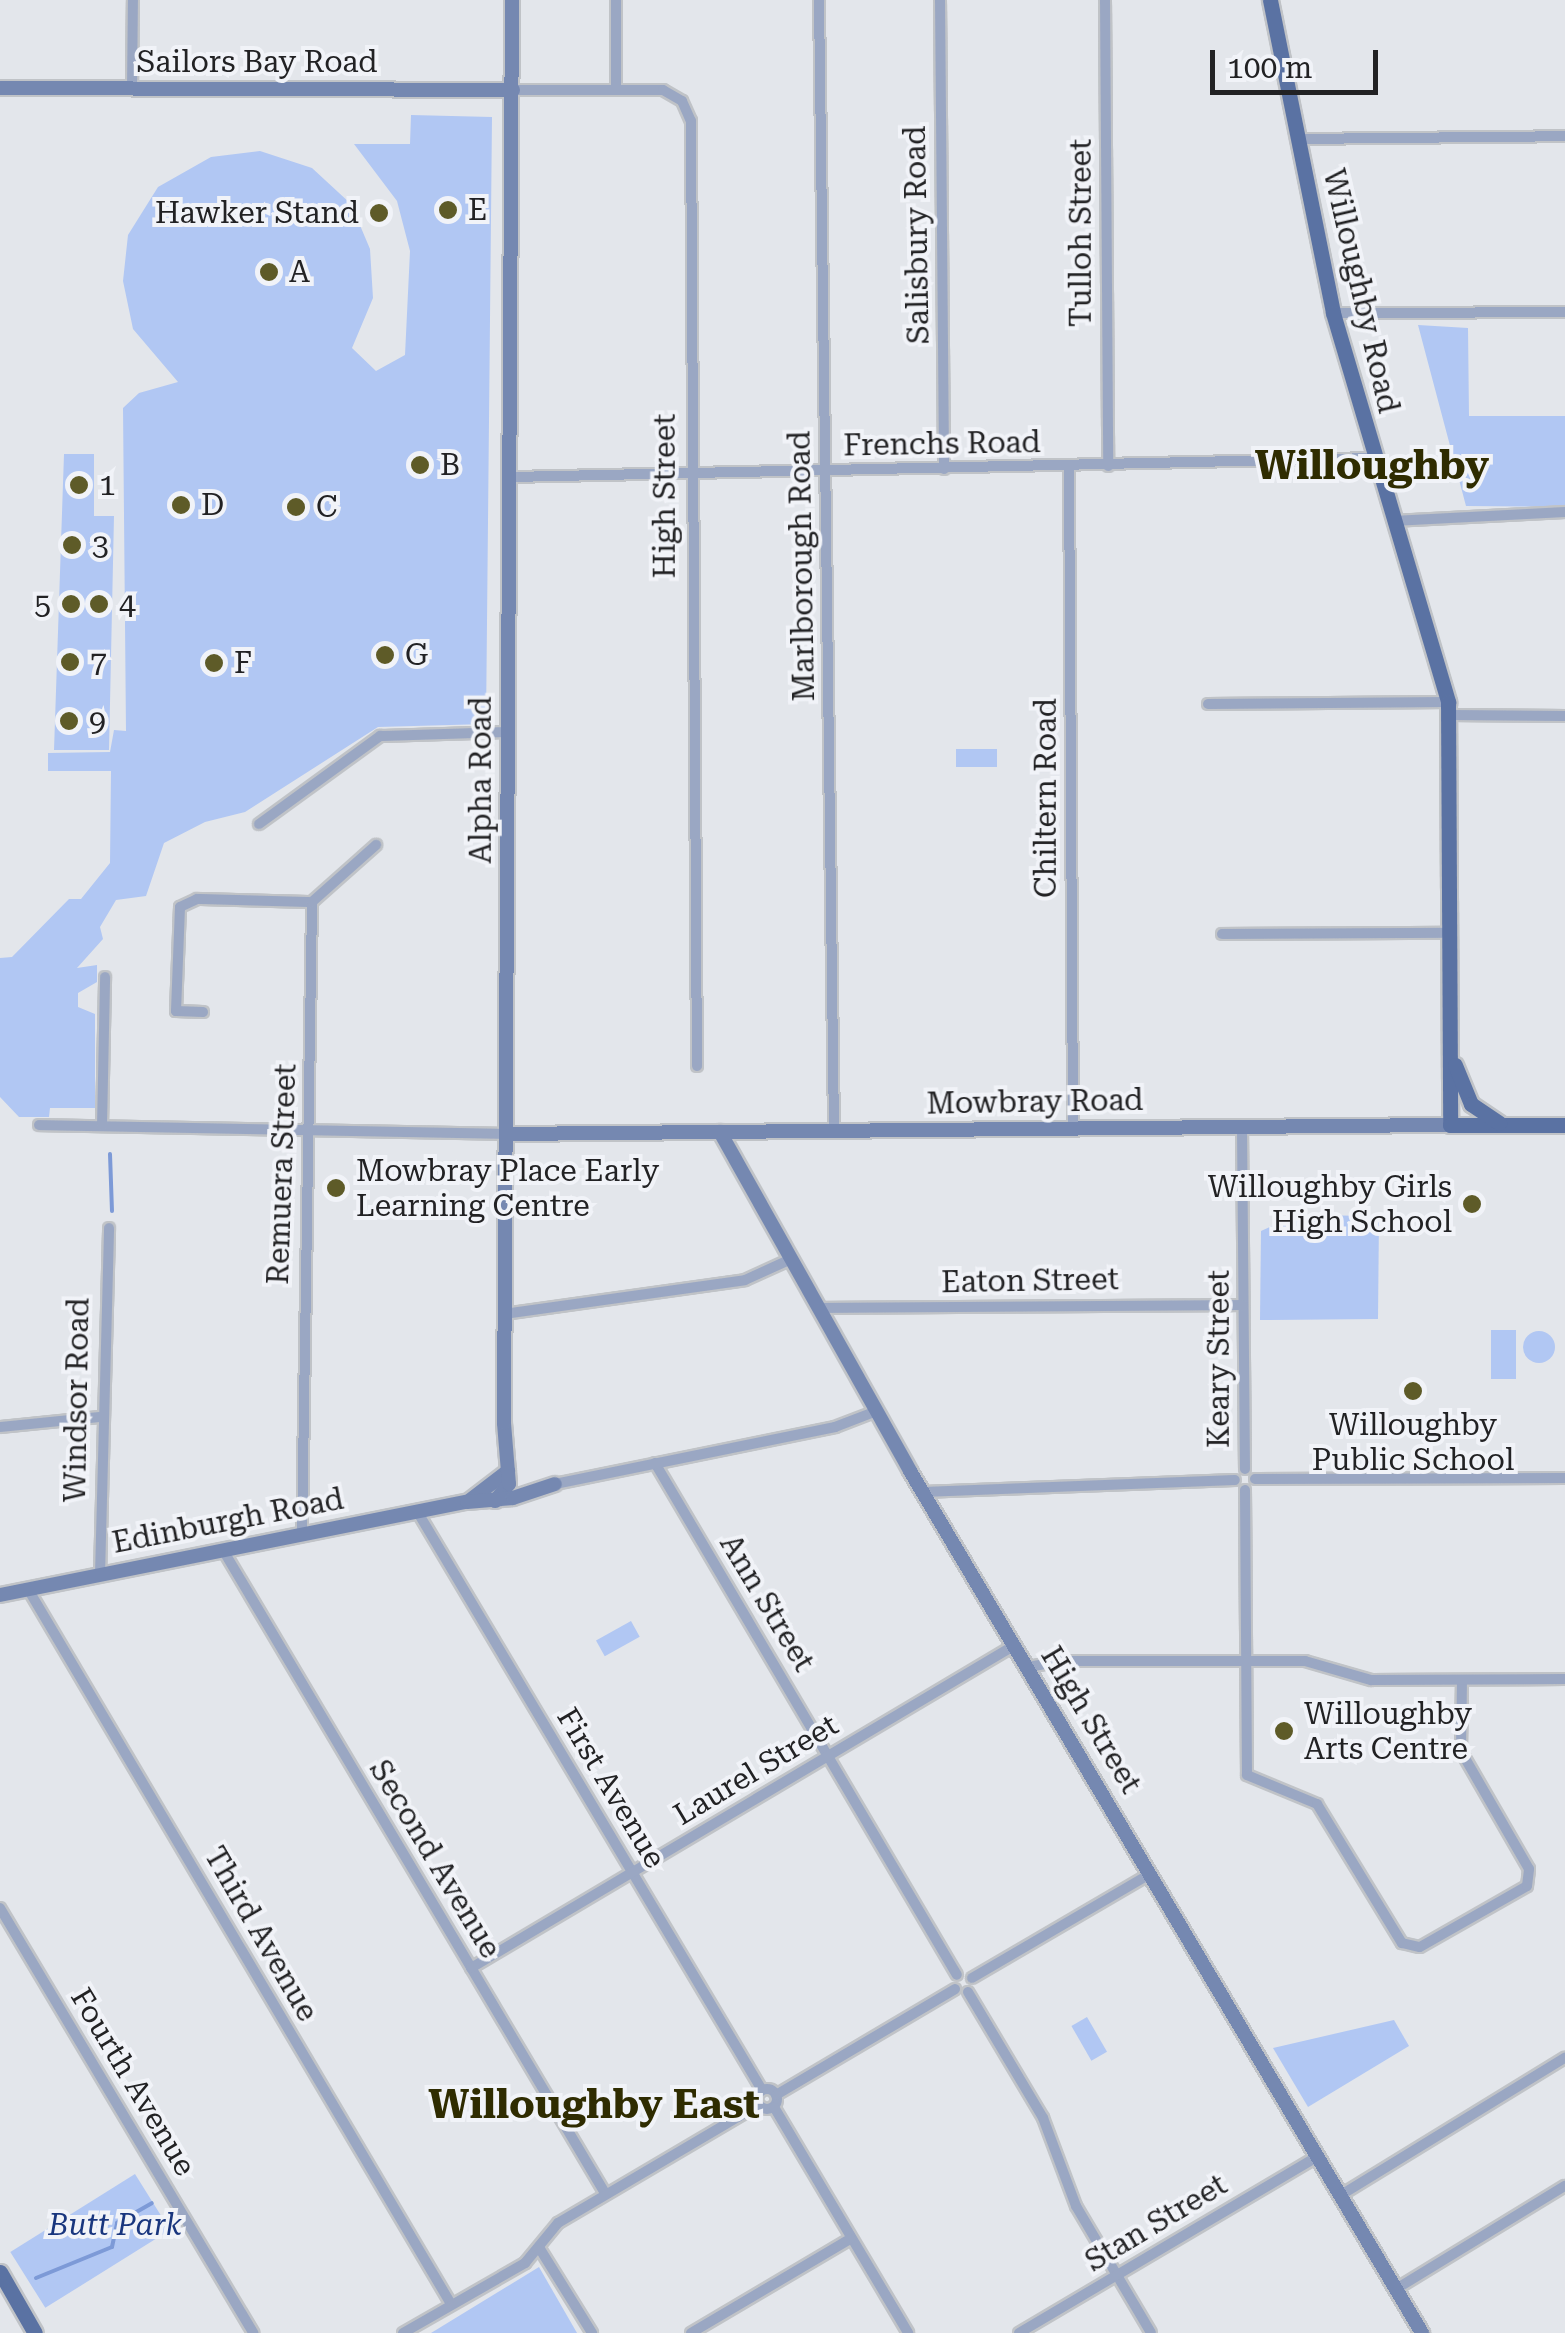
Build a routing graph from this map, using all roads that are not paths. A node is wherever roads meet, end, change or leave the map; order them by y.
1 (133, 0) edge
2 (512, 0) edge
3 (616, 0) edge
4 (819, 0) edge
5 (940, 0) edge
6 (1105, 0) edge
7 (1270, 0) edge
8 (0, 88) edge
9 (132, 89) junction
10 (513, 90) junction
11 (616, 90) junction
12 (1565, 136) edge
13 (1297, 139) junction
14 (1333, 312) junction
15 (1565, 312) edge
16 (1374, 458) junction
17 (1108, 466) junction
18 (1068, 467) junction
19 (944, 469) junction
20 (826, 471) junction
21 (692, 473) junction
22 (511, 476) junction
23 (1565, 512) edge
24 (1393, 521) junction
25 (1208, 704) dead end
26 (1449, 708) junction
27 (1565, 716) edge
28 (509, 732) junction
29 (259, 824) dead end
30 (376, 845) dead end
31 (312, 902) junction
32 (1451, 933) junction
33 (1222, 934) dead end
34 (105, 976) dead end
35 (204, 1012) dead end
36 (1450, 1057) junction
37 (697, 1066) dead end
38 (39, 1125) dead end
39 (1450, 1125) junction
40 (1565, 1125) edge
41 (102, 1126) junction
42 (1508, 1126) junction
43 (1242, 1127) junction
44 (1073, 1129) junction
45 (834, 1131) junction
46 (720, 1132) junction
47 (310, 1133) junction
48 (506, 1134) junction
49 (109, 1228) dead end
50 (789, 1260) junction
51 (1244, 1305) junction
52 (817, 1308) junction
53 (504, 1314) junction
54 (876, 1411) junction
55 (100, 1416) junction
56 (0, 1427) edge
57 (656, 1463) junction
58 (1244, 1469) junction
59 (508, 1471) junction
60 (1565, 1478) edge
61 (1235, 1480) junction
62 (1255, 1480) junction
63 (555, 1484) junction
64 (534, 1486) junction
65 (1245, 1490) junction
66 (924, 1492) junction
67 (500, 1496) junction
68 (473, 1499) junction
69 (417, 1511) junction
70 (302, 1534) junction
71 (222, 1550) junction
72 (100, 1574) junction
73 (28, 1589) junction
74 (0, 1594) edge
75 (1015, 1645) junction
76 (1245, 1661) junction
77 (1028, 1667) junction
78 (1565, 1679) edge
79 (1462, 1680) junction
80 (828, 1756) junction
81 (632, 1872) junction
82 (1150, 1874) junction
83 (0, 1908) edge
84 (470, 1968) junction
85 (958, 1975) junction
86 (972, 1978) junction
87 (955, 1989) junction
88 (968, 1992) junction
89 (1565, 2058) edge
90 (762, 2090) junction
91 (775, 2101) junction
92 (758, 2105) junction
93 (1318, 2156) junction
94 (1565, 2186) edge
95 (605, 2193) junction
96 (1341, 2195) junction
97 (850, 2239) junction
98 (540, 2249) junction
99 (0, 2272) edge
100 (1117, 2276) junction
101 (1396, 2289) junction
102 (451, 2304) junction
103 (35, 2333) edge
104 (253, 2333) edge
105 (402, 2333) edge
106 (592, 2333) edge
107 (691, 2333) edge
108 (908, 2333) edge
109 (1018, 2333) edge
110 (1150, 2333) edge
111 (1422, 2333) edge

1 - 9 street
2 - 10 main road, Alpha Road
3 - 11 street
4 - 20 street, Marlborough Road
5 - 19 street, Salisbury Road
6 - 17 street, Tulloh Street
7 - 13 main road, Willoughby Road
8 - 9 main road, Sailors Bay Road
9 - 10 main road, Sailors Bay Road
10 - 11 street, High Street
10 - 22 main road, Alpha Road
11 - 21 street, High Street
12 - 13 street
13 - 14 main road, Willoughby Road
14 - 15 street
14 - 16 main road, Willoughby Road
16 - 17 street, Frenchs Road
16 - 24 main road, Willoughby Road
17 - 18 street, Frenchs Road
18 - 19 street, Frenchs Road
18 - 44 street, Chiltern Road
19 - 20 street, Frenchs Road
20 - 21 street, Frenchs Road
20 - 45 street, Marlborough Road
21 - 22 street, Frenchs Road
21 - 37 street, High Street
22 - 28 main road, Alpha Road
23 - 24 street
24 - 26 main road, Willoughby Road
25 - 26 street
26 - 27 street
26 - 32 main road, Willoughby Road
28 - 29 street
28 - 48 main road, Alpha Road
30 - 31 street
31 - 35 street
31 - 47 street, Remuera Street
32 - 33 street
32 - 36 main road, Willoughby Road
34 - 41 street
36 - 39 main road, Willoughby Road
36 - 42 main road
38 - 41 street
39 - 42 main road, Mowbray Road
39 - 43 main road, Mowbray Road
40 - 42 main road, Mowbray Road
41 - 47 street
43 - 44 main road, Mowbray Road
43 - 51 street, Keary Street
44 - 45 main road, Mowbray Road
45 - 46 main road, Mowbray Road
46 - 48 main road, Mowbray Road
46 - 50 main road, High Street
47 - 48 street
47 - 70 street, Remuera Street
48 - 53 main road, Alpha Road
49 - 55 street, Windsor Road
50 - 52 main road, High Street
50 - 53 street
51 - 52 street, Eaton Street
51 - 58 street, Keary Street
52 - 54 main road, High Street
53 - 59 main road, Alpha Road
54 - 57 street
54 - 66 main road, High Street
55 - 56 street
55 - 72 street, Windsor Road
57 - 63 street
57 - 80 street, Ann Street
58 - 61 street
58 - 62 street
59 - 64 main road
59 - 67 main road, Alpha Road
59 - 68 main road
60 - 62 street
61 - 65 street
61 - 66 street
62 - 65 street
63 - 64 main road
63 - 67 main road
64 - 67 main road
65 - 76 street, Keary Street
66 - 75 main road, High Street
67 - 68 main road, Edinburgh Road
68 - 69 main road, Edinburgh Road
69 - 70 main road, Edinburgh Road
69 - 81 street, First Avenue
70 - 71 main road, Edinburgh Road
71 - 72 main road, Edinburgh Road
71 - 84 street, Second Avenue
72 - 73 main road, Edinburgh Road
73 - 74 main road, Edinburgh Road
73 - 102 street, Third Avenue
75 - 77 main road, High Street
75 - 80 street, Laurel Street
76 - 77 street
76 - 79 street
76 - 79 street, Keary Street
77 - 82 main road, High Street
78 - 79 street
80 - 81 street, Laurel Street
80 - 85 street, Ann Street
81 - 84 street, Laurel Street
81 - 90 street, First Avenue
82 - 86 street
82 - 93 main road, High Street
83 - 104 street, Fourth Avenue
84 - 95 street, Second Avenue
85 - 86 street
85 - 87 street
86 - 88 street
87 - 88 street
87 - 91 street
88 - 100 street
89 - 96 street
90 - 91 street
90 - 92 street
91 - 92 street
91 - 97 street
92 - 95 street
93 - 96 main road, High Street
93 - 100 street, Stan Street
94 - 101 street
95 - 98 street
96 - 101 main road, High Street
97 - 107 street
97 - 108 street
98 - 102 street
98 - 106 street
99 - 103 main road
100 - 109 street, Stan Street
100 - 110 street
101 - 111 main road, High Street
102 - 105 street

